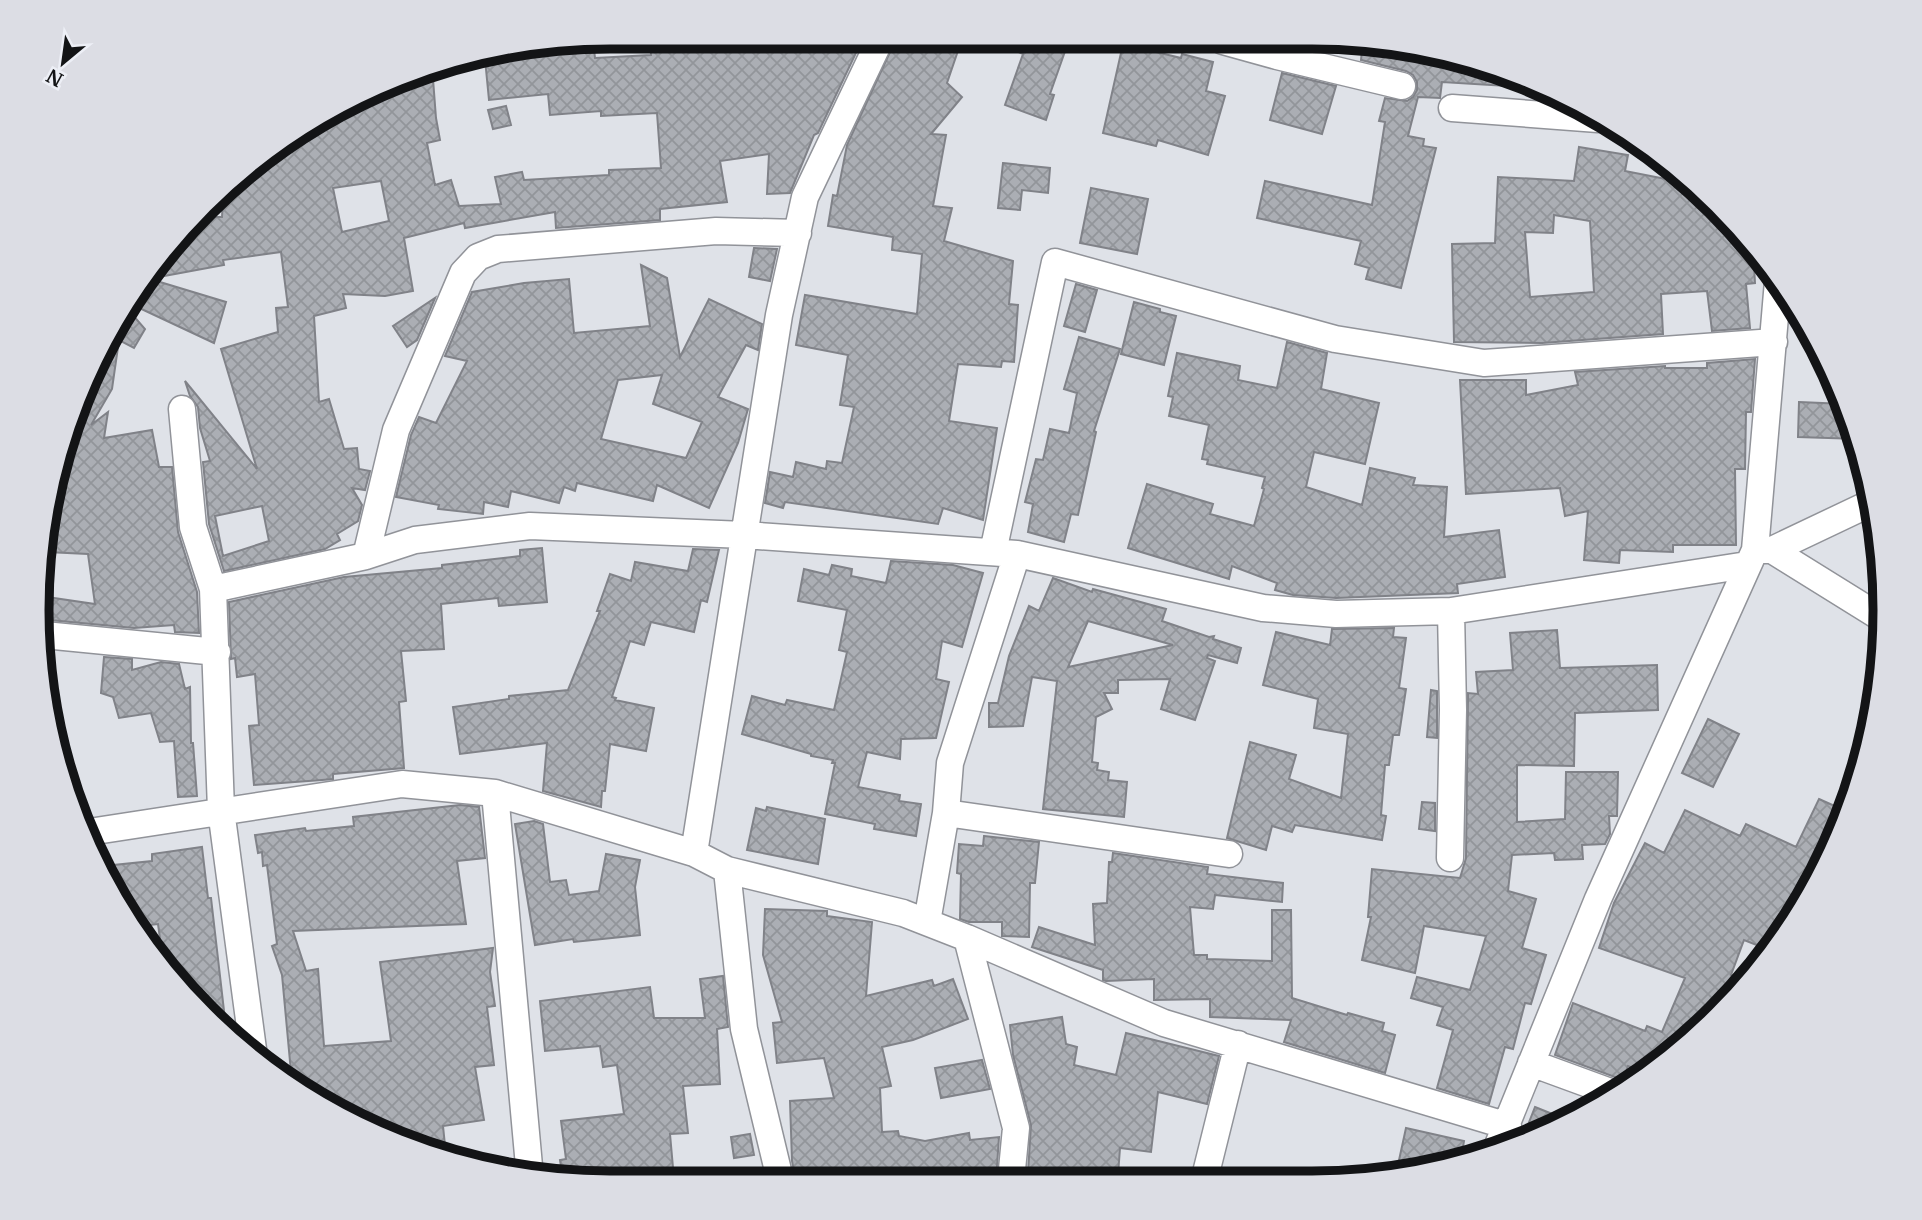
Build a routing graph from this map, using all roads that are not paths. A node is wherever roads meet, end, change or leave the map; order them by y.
1 (876, 49) edge
2 (1250, 49) edge
3 (1402, 86) dead end
4 (1452, 108) dead end
5 (1580, 118) edge
6 (798, 233) junction
7 (1777, 297) edge
8 (1774, 342) junction
9 (182, 409) dead end
10 (1863, 507) edge
11 (744, 535) junction
12 (1005, 553) junction
13 (1758, 555) junction
14 (366, 556) junction
15 (213, 589) junction
16 (1451, 611) junction
17 (1873, 614) edge
18 (50, 636) edge
19 (217, 652) junction
20 (495, 793) junction
21 (221, 810) junction
22 (946, 813) junction
23 (95, 831) edge
24 (694, 853) junction
25 (1229, 854) dead end
26 (1450, 858) dead end
27 (727, 870) junction
28 (927, 922) junction
29 (967, 938) junction
30 (252, 1042) edge
31 (1238, 1044) junction
32 (1531, 1063) junction
33 (1603, 1089) edge
34 (1508, 1126) junction
35 (1502, 1137) edge
36 (529, 1165) edge
37 (778, 1171) edge
38 (1012, 1171) edge
39 (1206, 1171) edge

1 - 6 street
2 - 3 street
4 - 5 street
6 - 11 street
6 - 14 street
7 - 8 street
8 - 12 street
8 - 13 street
9 - 15 street
10 - 13 street
11 - 12 street
11 - 14 street
11 - 24 street
12 - 16 street
12 - 22 street
13 - 16 street
13 - 17 street
13 - 32 street
14 - 15 street
15 - 19 street
16 - 26 street
18 - 19 street
19 - 21 street
20 - 21 street
20 - 24 street
20 - 36 street
21 - 23 street
21 - 30 street
22 - 25 street
22 - 28 street
24 - 27 street
27 - 28 street
27 - 37 street
28 - 29 street
29 - 31 street
29 - 38 street
31 - 34 street
31 - 39 street
32 - 33 street
32 - 34 street
34 - 35 street

